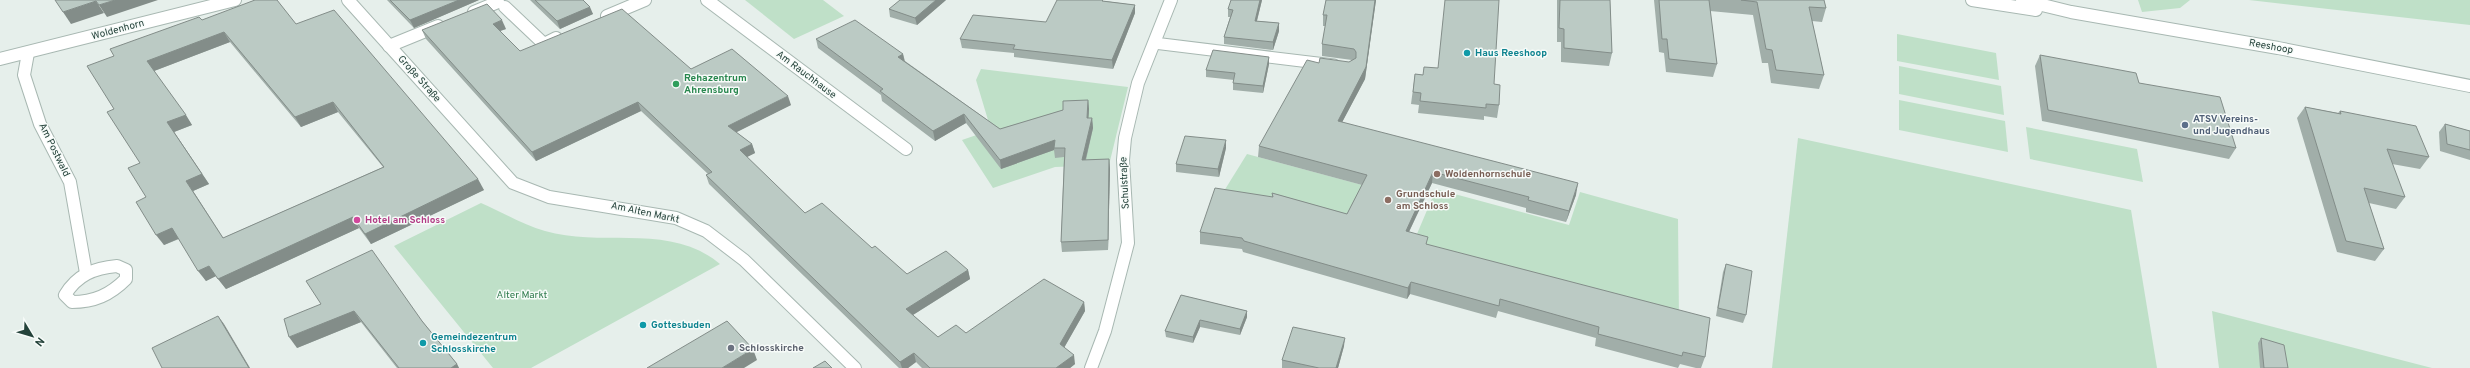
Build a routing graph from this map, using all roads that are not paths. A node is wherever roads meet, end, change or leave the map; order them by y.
1 (235, 0) edge
2 (348, 0) edge
3 (645, 0) edge
4 (707, 0) edge
5 (1171, 0) edge
6 (1972, 0) edge
7 (2022, 0) edge
8 (501, 3) edge
9 (2071, 12) junction
10 (462, 17) edge
11 (447, 22) edge
12 (594, 22) edge
13 (565, 34) edge
14 (1154, 43) junction
15 (389, 46) junction
16 (28, 53) junction
17 (0, 59) edge
18 (1341, 65) edge
19 (2470, 86) edge
20 (906, 150) dead end
21 (489, 158) joint
22 (86, 273) dead end
23 (855, 368) edge
24 (1092, 368) edge

1 - 16 street, Woldenhorn
2 - 15 street, Große Straße
3 - 12 street
4 - 20 street, Am Rauchhause
5 - 14 street, Schulstraße
6 - 9 street, Reeshoop
7 - 9 street, Reeshoop
8 - 10 street
8 - 13 street
9 - 19 street, Reeshoop
11 - 15 street
14 - 18 lane
14 - 24 street, Schulstraße
15 - 21 street, Große Straße
16 - 17 street, Woldenhorn
16 - 22 street, Am Postwald
21 - 23 street, Am Alten Markt

